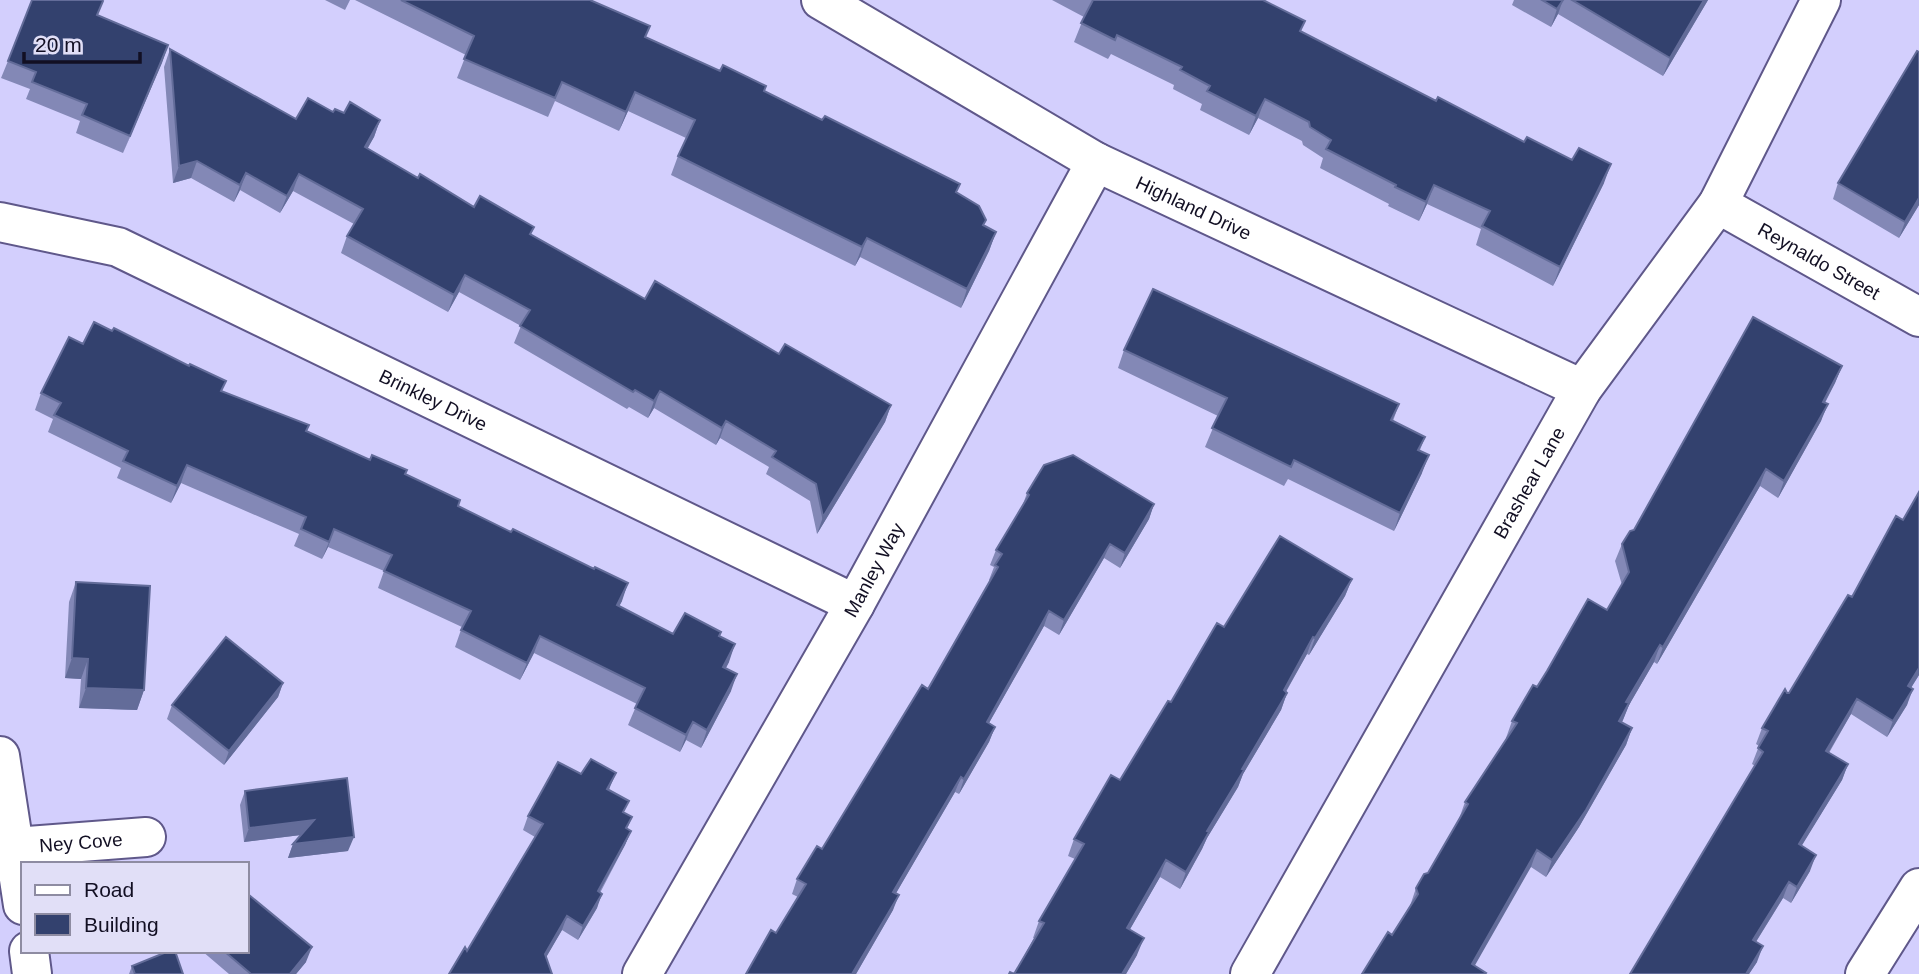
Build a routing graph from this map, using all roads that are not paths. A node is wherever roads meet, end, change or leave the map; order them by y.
1 (821, 0) edge
2 (1821, 0) edge
3 (1096, 162) junction
4 (1718, 204) junction
5 (0, 222) edge
6 (1919, 317) edge
7 (1582, 389) junction
8 (855, 604) junction
9 (0, 756) edge
10 (146, 837) dead end
11 (15, 847) junction
12 (21, 890) edge
13 (1916, 900) edge
14 (29, 953) edge
15 (32, 974) edge
16 (642, 974) edge
17 (1250, 974) edge
18 (1865, 974) edge

1 - 3 street, Highland Drive
2 - 4 street, Brashear Lane
3 - 7 street, Highland Drive
3 - 8 street, Manley Way
4 - 6 street, Reynaldo Street
4 - 7 street, Brashear Lane
5 - 8 street, Brinkley Drive
7 - 17 street, Brashear Lane
8 - 16 street, Manley Way
9 - 11 street
10 - 11 street, Ney Cove
11 - 12 street
13 - 18 street
14 - 15 street

